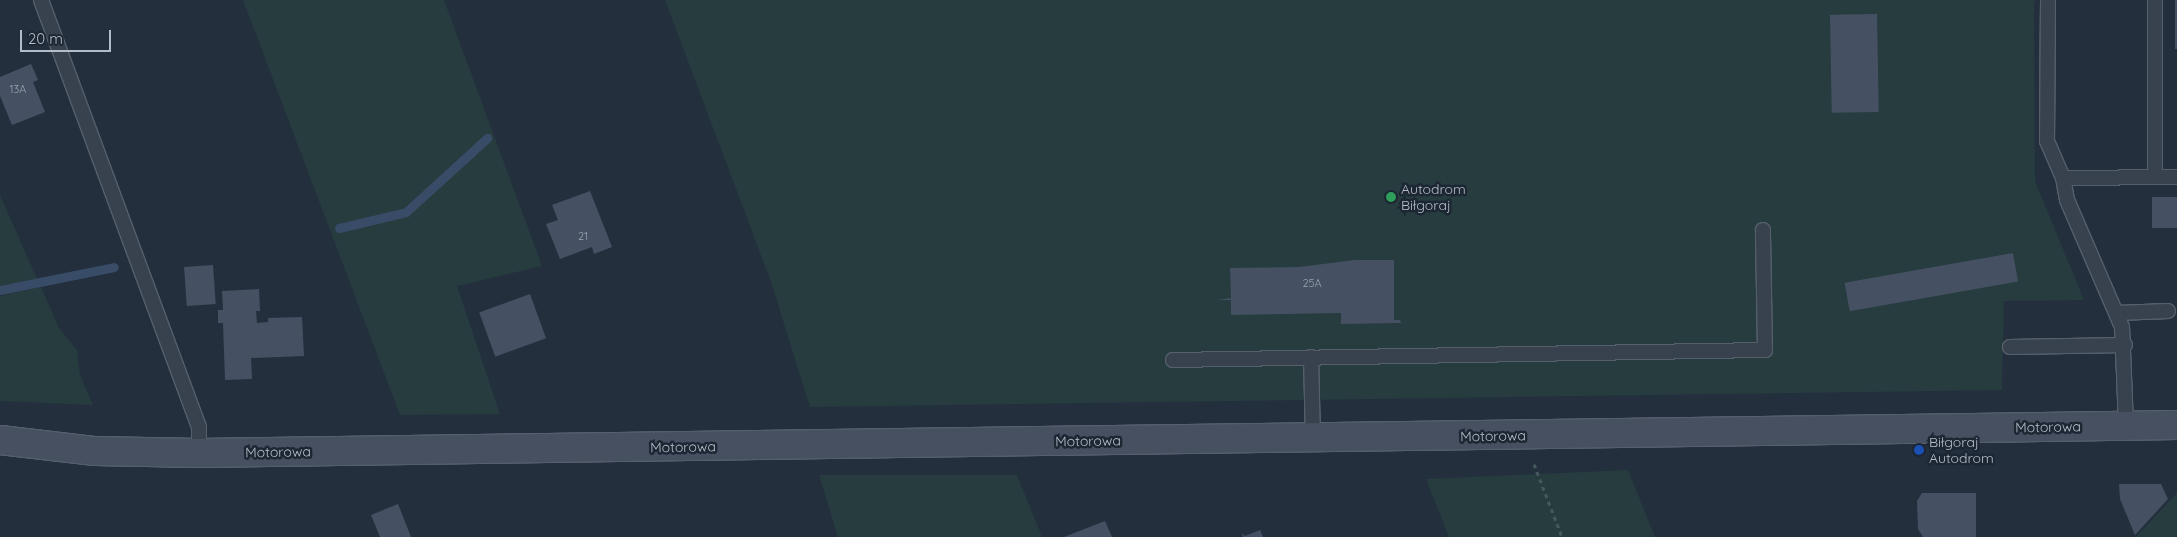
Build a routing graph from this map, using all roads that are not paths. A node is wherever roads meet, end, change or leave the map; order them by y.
1 (41, 0) edge
2 (2048, 0) edge
3 (2155, 0) edge
4 (2155, 177) junction
5 (2177, 177) edge
6 (2063, 178) junction
7 (1763, 230) dead end
8 (2168, 311) dead end
9 (2117, 313) junction
10 (2125, 345) junction
11 (2010, 347) dead end
12 (1311, 357) junction
13 (1173, 360) dead end
14 (2126, 425) junction
15 (2177, 425) edge
16 (1313, 438) junction
17 (0, 440) edge
18 (199, 453) junction

1 - 18 lane
2 - 6 lane
3 - 4 lane
4 - 5 lane
4 - 6 lane
6 - 9 lane
7 - 12 lane
8 - 9 lane
9 - 10 lane
10 - 11 lane
10 - 14 lane
12 - 13 lane
12 - 16 lane
14 - 15 street, Motorowa
14 - 16 street, Motorowa
16 - 18 street, Motorowa
17 - 18 street, Motorowa

